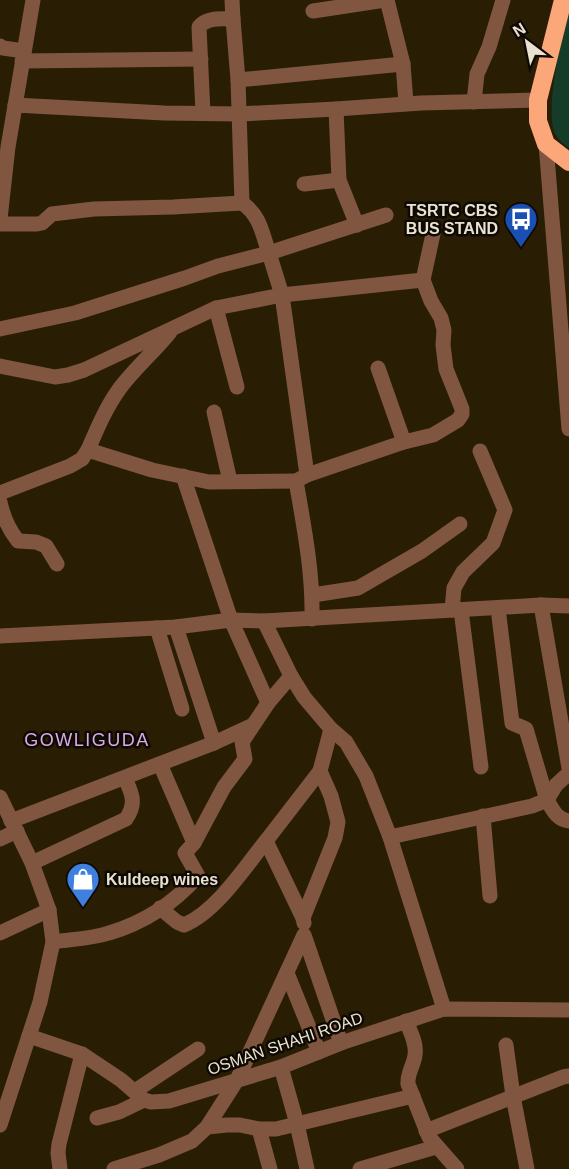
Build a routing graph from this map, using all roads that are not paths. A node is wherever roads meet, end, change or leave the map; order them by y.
1 (33, 0) edge
2 (232, 0) edge
3 (386, 0) edge
4 (503, 0) edge
5 (563, 0) edge
6 (313, 11) dead end
7 (233, 19) junction
8 (0, 46) edge
9 (23, 56) junction
10 (201, 59) junction
11 (403, 64) junction
12 (238, 80) junction
13 (538, 100) junction
14 (474, 102) junction
15 (406, 104) junction
16 (15, 105) junction
17 (336, 109) junction
18 (203, 113) junction
19 (239, 114) junction
20 (546, 144) junction
21 (4, 147) edge
22 (569, 162) edge
23 (339, 180) junction
24 (304, 184) dead end
25 (242, 203) junction
26 (386, 215) dead end
27 (0, 219) edge
28 (0, 224) edge
29 (357, 225) junction
30 (433, 234) dead end
31 (269, 253) junction
32 (423, 280) junction
33 (282, 295) junction
34 (216, 308) junction
35 (174, 328) junction
36 (0, 329) edge
37 (0, 366) edge
38 (378, 368) dead end
39 (237, 387) dead end
40 (214, 412) dead end
41 (569, 429) edge
42 (404, 442) junction
43 (88, 450) junction
44 (480, 451) dead end
45 (183, 476) junction
46 (301, 478) junction
47 (230, 481) junction
48 (0, 493) edge
49 (0, 502) edge
50 (460, 524) dead end
51 (57, 564) dead end
52 (313, 595) junction
53 (541, 605) junction
54 (569, 606) edge
55 (498, 608) junction
56 (457, 610) junction
57 (312, 618) junction
58 (231, 620) junction
59 (264, 621) junction
60 (157, 627) junction
61 (176, 627) junction
62 (0, 636) edge
63 (291, 676) junction
64 (268, 703) junction
65 (182, 709) dead end
66 (255, 724) junction
67 (331, 729) junction
68 (214, 743) junction
69 (160, 764) junction
70 (482, 767) dead end
71 (569, 768) edge
72 (320, 771) junction
73 (569, 772) edge
74 (125, 778) junction
75 (0, 797) edge
76 (547, 800) junction
77 (483, 816) junction
78 (569, 821) edge
79 (14, 826) junction
80 (390, 837) junction
81 (0, 838) edge
82 (266, 841) junction
83 (194, 843) junction
84 (32, 863) junction
85 (490, 896) dead end
86 (160, 908) junction
87 (49, 910) junction
88 (303, 918) junction
89 (0, 933) edge
90 (304, 935) junction
91 (53, 942) junction
92 (287, 973) junction
93 (444, 1009) junction
94 (569, 1010) edge
95 (406, 1021) junction
96 (29, 1036) junction
97 (341, 1043) junction
98 (506, 1045) dead end
99 (198, 1049) dead end
100 (319, 1052) junction
101 (82, 1054) junction
102 (281, 1067) junction
103 (569, 1076) edge
104 (237, 1080) junction
105 (140, 1095) junction
106 (413, 1096) junction
107 (513, 1096) junction
108 (98, 1118) dead end
109 (297, 1124) junction
110 (0, 1125) edge
111 (207, 1128) junction
112 (259, 1129) junction
113 (426, 1131) junction
114 (436, 1147) junction
115 (60, 1169) edge
116 (114, 1169) edge
117 (270, 1169) edge
118 (307, 1169) edge
119 (360, 1169) edge
120 (457, 1169) edge
121 (527, 1169) edge

1 - 9 street
2 - 7 street
3 - 6 street
3 - 11 street
4 - 14 street
5 - 13 highway
7 - 10 street
7 - 12 street
8 - 9 street
9 - 10 street
9 - 16 street
10 - 18 street
11 - 12 street
11 - 15 street
12 - 19 street
13 - 14 street
13 - 20 highway
14 - 15 street
15 - 17 street
16 - 18 street
16 - 21 street
17 - 19 street
17 - 23 street
18 - 19 street
19 - 25 street
20 - 22 highway
20 - 41 street
21 - 27 street
23 - 24 street
23 - 29 street
25 - 28 street
25 - 31 street
26 - 29 street
29 - 31 street
30 - 32 street
31 - 33 street
31 - 36 street
32 - 33 street
32 - 42 street
33 - 34 street
33 - 46 street
34 - 35 street
34 - 39 street
35 - 37 street
35 - 43 street
38 - 42 street
40 - 47 street
42 - 46 street
43 - 45 street
43 - 48 street
44 - 56 street
45 - 47 street
45 - 58 street
46 - 47 street
46 - 52 street
49 - 51 street
50 - 52 street
52 - 57 street
53 - 54 street
53 - 55 street
53 - 71 street
55 - 56 street
55 - 76 street
56 - 57 street
56 - 70 street
57 - 59 street
58 - 59 street
58 - 61 street
58 - 64 street
59 - 63 street
60 - 61 street
60 - 62 street
60 - 65 street
61 - 68 street
63 - 64 street
63 - 67 street
64 - 66 street
66 - 68 street
66 - 83 street
67 - 72 street
67 - 80 street
68 - 69 street
69 - 74 street
69 - 83 street
72 - 82 street
72 - 88 street
73 - 76 street
74 - 79 street
74 - 84 street
75 - 79 street
76 - 77 street
76 - 78 street
77 - 80 street
77 - 85 street
79 - 81 street
79 - 84 street
80 - 93 street
82 - 86 street
82 - 88 street
83 - 86 street
84 - 87 street
86 - 91 street
87 - 89 street
87 - 91 street
88 - 90 street
90 - 92 street
90 - 97 street
91 - 96 street
92 - 100 street
92 - 104 street
93 - 94 street, OSMAN SHAHI ROAD
93 - 95 street, OSMAN SHAHI ROAD
95 - 97 street, OSMAN SHAHI ROAD
95 - 106 street
96 - 101 street
96 - 110 street
97 - 100 street, OSMAN SHAHI ROAD
98 - 107 street
99 - 105 street
100 - 102 street, OSMAN SHAHI ROAD
101 - 105 street
101 - 115 street
102 - 104 street, OSMAN SHAHI ROAD
102 - 109 street
103 - 107 street
104 - 105 street, OSMAN SHAHI ROAD
104 - 111 street
105 - 108 street
106 - 109 street
106 - 113 street
107 - 113 street
107 - 121 street
109 - 112 street
109 - 118 street
111 - 112 street
111 - 116 street
112 - 117 street
113 - 114 street
114 - 119 street
114 - 120 street

